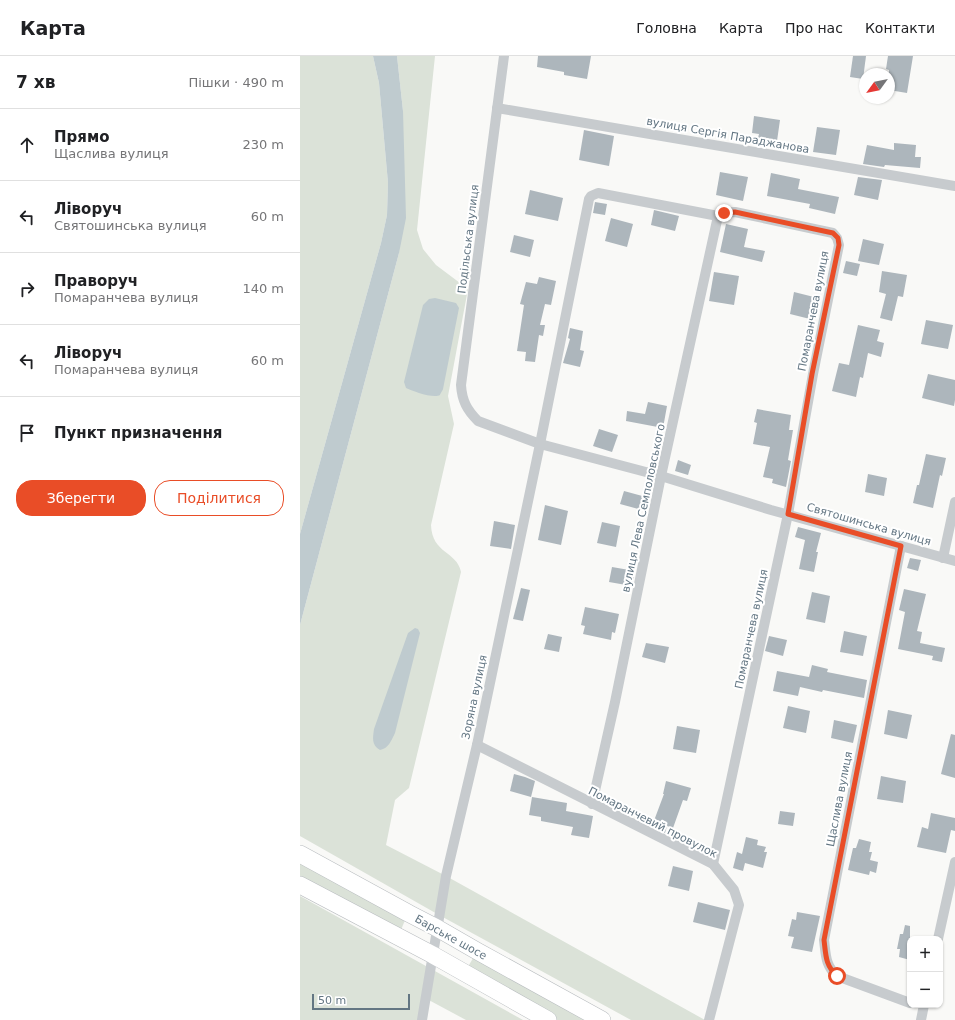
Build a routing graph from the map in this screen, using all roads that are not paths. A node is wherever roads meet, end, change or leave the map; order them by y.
1 (504, 56) edge
2 (497, 108) junction
3 (955, 186) edge
4 (718, 216) junction
5 (478, 421) joint
6 (540, 444) junction
7 (661, 476) junction
8 (955, 502) edge
9 (788, 514) junction
10 (901, 546) junction
11 (943, 558) junction
12 (955, 561) edge
13 (476, 745) junction
14 (592, 804) junction
15 (300, 854) edge
16 (955, 862) edge
17 (713, 864) junction
18 (300, 885) edge
19 (437, 928) junction
20 (939, 936) edge
21 (433, 955) junction
22 (907, 1002) edge
23 (921, 1008) edge
24 (422, 1020) edge
25 (548, 1020) edge
26 (602, 1020) edge
27 (709, 1020) edge
28 (921, 1020) edge

1 - 2 street, Подільська вулиця
2 - 3 street, вулиця Сергія Параджанова
2 - 5 street, Подільська вулиця
4 - 6 street, Помаранчева вулиця
4 - 7 street, вулиця Лева Семполовського
4 - 9 street, Помаранчева вулиця
5 - 6 street, Святошинська вулиця
6 - 7 street, Святошинська вулиця
6 - 13 street, Зоряна вулиця
7 - 9 street, Святошинська вулиця
7 - 14 street, вулиця Лева Семполовського
8 - 11 street
9 - 10 street, Святошинська вулиця
9 - 17 street, Помаранчева вулиця
10 - 11 street, Святошинська вулиця
10 - 22 street, Щаслива вулиця
11 - 12 street, Святошинська вулиця
13 - 14 street, Помаранчевий провулок
13 - 19 street, Зоряна вулиця
14 - 17 street, Помаранчевий провулок
15 - 19 highway, Барське шосе
16 - 20 street
17 - 27 street, Помаранчевий провулок
18 - 21 highway
19 - 21 street, Зоряна вулиця
19 - 26 highway, Барське шосе
21 - 24 street, Зоряна вулиця
21 - 25 highway
23 - 28 street

